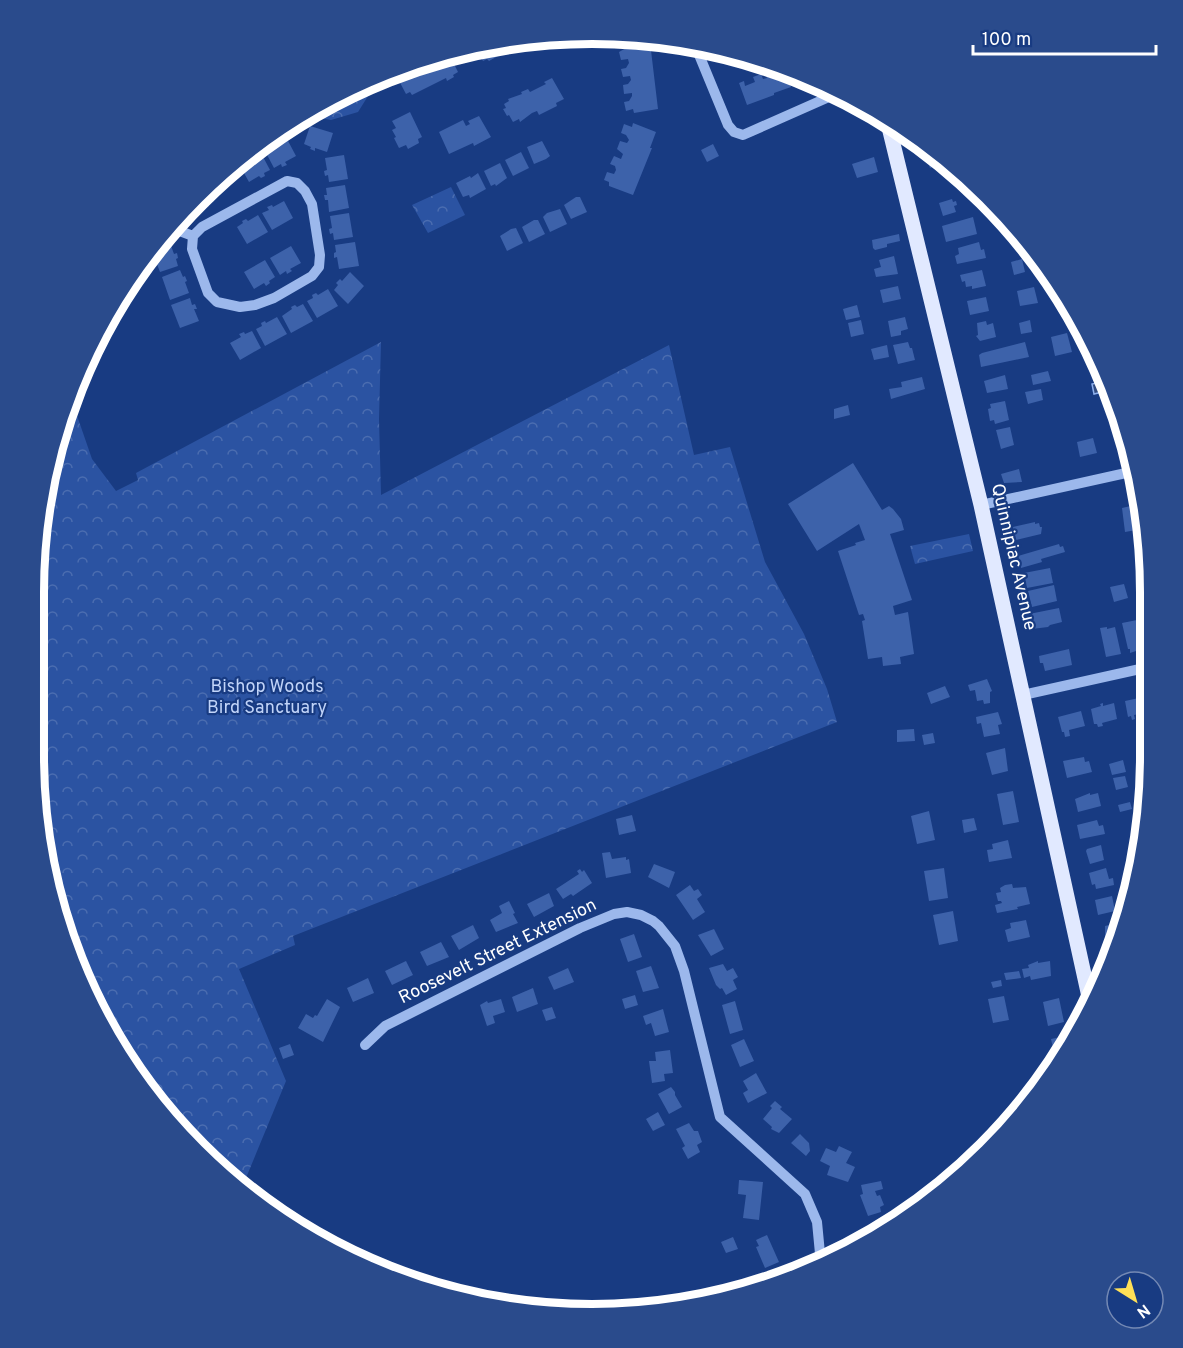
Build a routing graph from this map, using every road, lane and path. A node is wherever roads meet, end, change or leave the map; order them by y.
1 (699, 54) edge
2 (828, 97) edge
3 (889, 132) edge
4 (178, 231) edge
5 (193, 237) junction
6 (1126, 473) edge
7 (981, 505) junction
8 (1140, 669) edge
9 (1023, 695) junction
10 (1087, 989) edge
11 (365, 1045) dead end
12 (820, 1254) edge

1 - 2 street
3 - 7 main road, Quinnipiac Avenue
4 - 5 street
5 - 5 street
6 - 7 street
7 - 9 main road, Quinnipiac Avenue
8 - 9 street
9 - 10 main road, Quinnipiac Avenue
11 - 12 street, Roosevelt Street Extension

